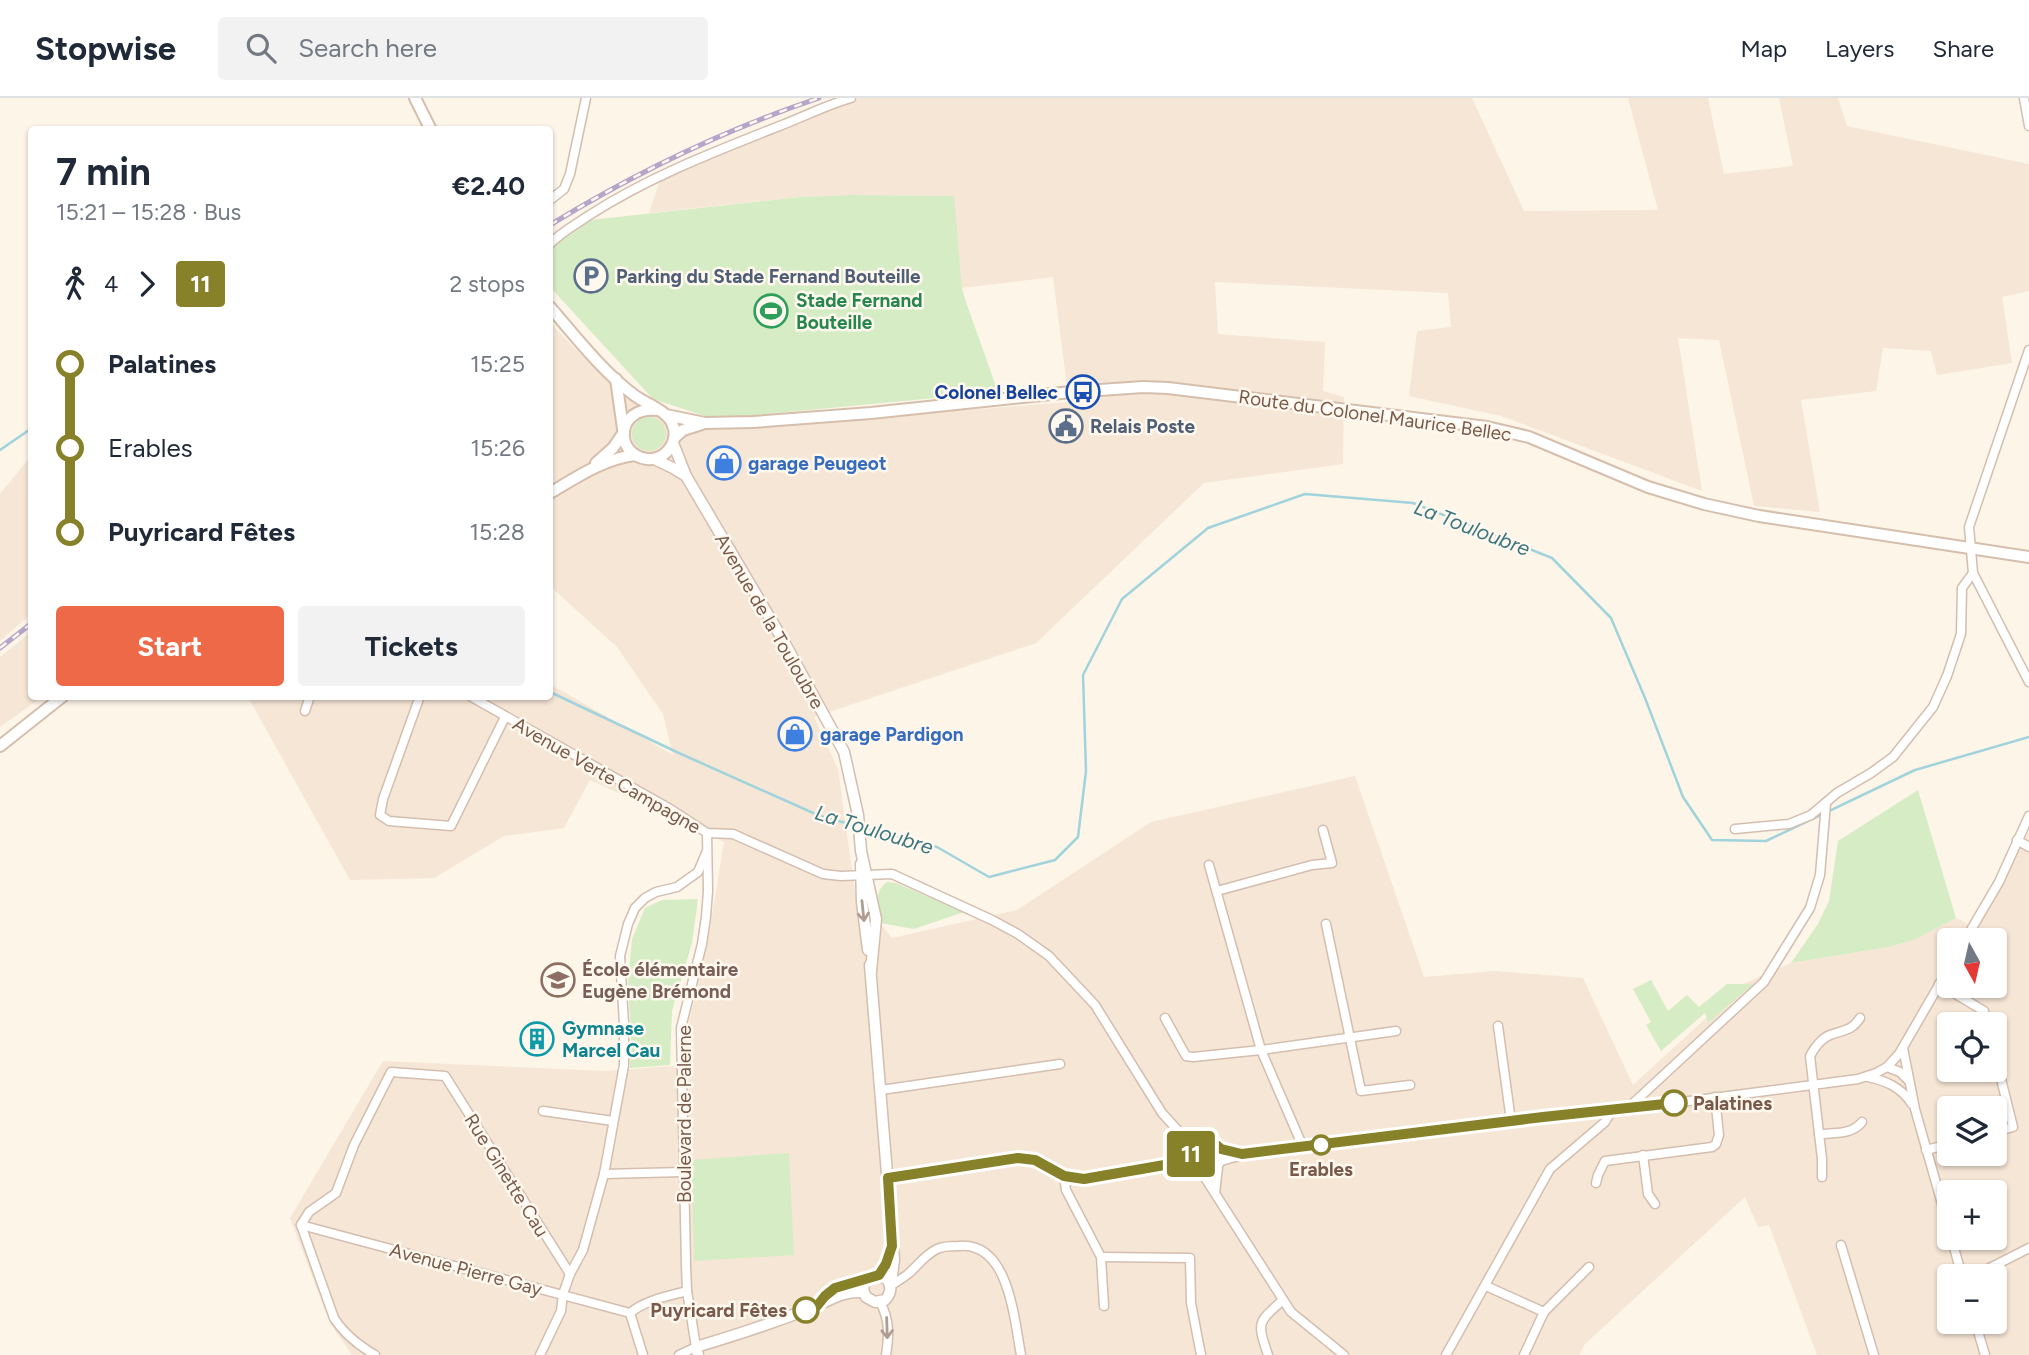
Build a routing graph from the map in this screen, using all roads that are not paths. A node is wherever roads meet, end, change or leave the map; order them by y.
1 (415, 98) edge
2 (586, 98) edge
3 (851, 98) edge
4 (2024, 98) edge
5 (430, 126) edge
6 (2029, 127) edge
7 (553, 198) edge
8 (553, 242) edge
9 (553, 309) edge
10 (2029, 351) edge
11 (617, 380) junction
12 (662, 412) junction
13 (705, 423) junction
14 (625, 426) junction
15 (674, 440) junction
16 (635, 455) junction
17 (654, 459) junction
18 (580, 475) junction
19 (686, 476) junction
20 (553, 492) edge
21 (1970, 548) junction
22 (2029, 558) edge
23 (1973, 573) junction
24 (2029, 682) edge
25 (58, 700) edge
26 (309, 700) edge
27 (419, 700) edge
28 (477, 700) edge
29 (305, 711) dead end
30 (505, 717) junction
31 (24, 725) junction
32 (0, 738) edge
33 (0, 746) edge
34 (1826, 803) junction
35 (2029, 816) edge
36 (1735, 829) dead end
37 (1323, 830) dead end
38 (707, 834) junction
39 (2017, 840) junction
40 (2029, 848) edge
41 (706, 851) junction
42 (1209, 865) dead end
43 (863, 875) junction
44 (1217, 891) junction
45 (1325, 925) dead end
46 (1972, 928) edge
47 (1937, 988) edge
48 (1962, 998) edge
49 (1984, 1012) edge
50 (1165, 1018) dead end
51 (1860, 1018) dead end
52 (1499, 1026) dead end
53 (1396, 1031) dead end
54 (1349, 1038) junction
55 (1903, 1047) junction
56 (1261, 1051) junction
57 (1060, 1064) dead end
58 (1887, 1067) junction
59 (1866, 1076) junction
60 (1908, 1080) junction
61 (1892, 1084) junction
62 (1410, 1085) dead end
63 (1812, 1085) junction
64 (881, 1090) junction
65 (1715, 1097) junction
66 (2007, 1103) edge
67 (1628, 1108) junction
68 (1915, 1109) junction
69 (1612, 1110) junction
70 (542, 1111) dead end
71 (613, 1121) junction
72 (1511, 1121) junction
73 (1862, 1122) dead end
74 (2007, 1129) edge
75 (1819, 1134) junction
76 (1183, 1136) junction
77 (1199, 1142) junction
78 (1303, 1147) junction
79 (1937, 1147) edge
80 (1221, 1149) junction
81 (1926, 1150) junction
82 (1192, 1152) junction
83 (1242, 1154) junction
84 (1643, 1155) junction
85 (1176, 1163) junction
86 (1219, 1163) junction
87 (1197, 1167) junction
88 (683, 1172) junction
89 (604, 1174) junction
90 (1064, 1176) junction
91 (1822, 1177) dead end
92 (888, 1178) junction
93 (1596, 1183) dead end
94 (1937, 1187) edge
95 (1215, 1194) junction
96 (1655, 1204) dead end
97 (301, 1225) junction
98 (1841, 1245) dead end
99 (892, 1246) junction
100 (2029, 1248) edge
101 (1101, 1257) junction
102 (1998, 1264) edge
103 (1589, 1267) dead end
104 (570, 1274) junction
105 (875, 1275) junction
106 (890, 1284) junction
107 (1486, 1286) junction
108 (687, 1291) junction
109 (863, 1292) junction
110 (563, 1294) junction
111 (1283, 1300) junction
112 (880, 1302) junction
113 (817, 1306) junction
114 (1104, 1306) dead end
115 (1544, 1312) junction
116 (631, 1313) junction
117 (1978, 1334) edge
118 (697, 1351) edge
119 (375, 1355) edge
120 (540, 1355) edge
121 (643, 1355) edge
122 (679, 1355) edge
123 (886, 1355) edge
124 (1021, 1355) edge
125 (1201, 1355) edge
126 (1268, 1355) edge
127 (1344, 1355) edge
128 (1446, 1355) edge
129 (1524, 1355) edge
130 (1874, 1355) edge
131 (1984, 1355) edge

1 - 5 main road
2 - 7 street
3 - 8 street
4 - 6 street
9 - 11 main road
10 - 21 street
11 - 12 main road
11 - 14 main road
12 - 13 main road, Route du Colonel Maurice Bellec
12 - 14 main road
12 - 15 main road
13 - 15 main road, Route du Colonel Maurice Bellec
13 - 21 main road, Route du Colonel Maurice Bellec
14 - 16 main road
14 - 18 main road
15 - 17 main road
15 - 19 street, Avenue de la Touloubre
16 - 17 main road
16 - 18 main road
17 - 19 street
18 - 20 main road
19 - 43 street, Avenue de la Touloubre
21 - 22 main road, Route du Colonel Maurice Bellec
21 - 23 street
23 - 24 street
23 - 34 street
25 - 31 main road
26 - 29 street
27 - 30 street
28 - 30 street, Avenue Verte Campagne
30 - 38 street, Avenue Verte Campagne
31 - 32 street
31 - 33 main road
34 - 36 street
34 - 67 street
35 - 39 street
37 - 44 street
38 - 41 street, Boulevard de Palerne
38 - 43 street, Avenue Verte Campagne
39 - 40 street
39 - 46 street
41 - 71 street
41 - 88 street, Boulevard de Palerne
42 - 44 street
43 - 64 street, Avenue de la Touloubre
43 - 76 street, Avenue Verte Campagne
44 - 56 street
45 - 54 street
47 - 55 street
48 - 49 street
50 - 56 street
51 - 63 street
52 - 72 street
53 - 54 street
54 - 56 street
54 - 62 street
55 - 58 street
55 - 60 street
56 - 78 street
57 - 64 street
58 - 59 street
58 - 60 street
58 - 61 street
59 - 61 street
59 - 63 street
60 - 68 street
61 - 68 street
63 - 65 street
63 - 75 street
64 - 92 street, Avenue de la Touloubre
65 - 67 street
65 - 84 street
66 - 74 street
67 - 69 street
68 - 81 street
69 - 72 street
69 - 107 street
70 - 71 street
71 - 89 street
72 - 78 street
73 - 75 street
75 - 91 street
76 - 77 street
76 - 82 street, Avenue Verte Campagne
77 - 80 street
77 - 82 street
78 - 83 street
79 - 81 street
80 - 83 street
80 - 86 street
81 - 94 street
82 - 85 street
82 - 87 street
83 - 86 street
84 - 93 street
84 - 96 street
85 - 87 street
85 - 90 street
86 - 87 street
86 - 95 street
87 - 95 street
88 - 89 street
88 - 108 street, Boulevard de Palerne
89 - 104 street
90 - 92 street
90 - 101 street
92 - 99 street, Avenue de la Touloubre
95 - 111 street
97 - 104 street, Rue Ginette Cau
97 - 110 street, Avenue Pierre Gay
97 - 119 street
98 - 130 street
99 - 105 street, Avenue de la Touloubre
99 - 106 street, Avenue de la Touloubre
100 - 102 street
101 - 114 street
101 - 125 street
103 - 115 street
104 - 110 street
105 - 106 street
105 - 109 street
105 - 113 street
106 - 112 street
106 - 124 street
107 - 115 street
107 - 128 street
108 - 116 street
108 - 118 street, Boulevard de Palerne
109 - 112 street
109 - 113 street
110 - 116 street, Avenue Pierre Gay
110 - 120 street
111 - 126 street
111 - 127 street
112 -> 123 street
113 - 118 street
115 - 129 street
116 - 121 street
117 - 131 street
118 - 122 street

